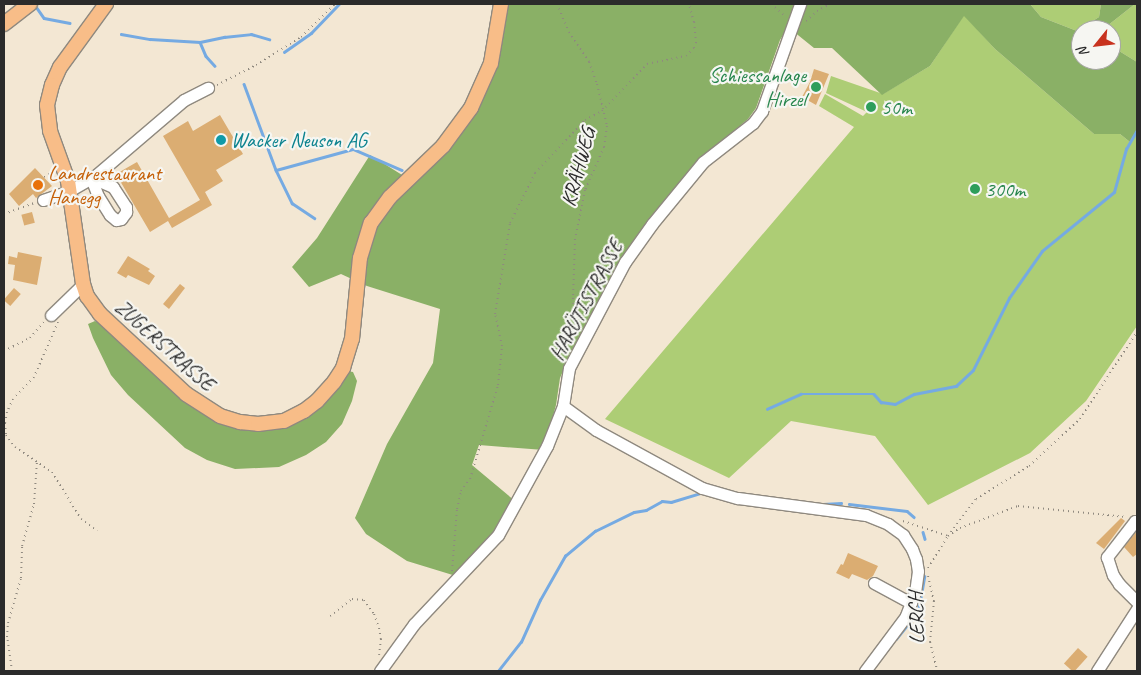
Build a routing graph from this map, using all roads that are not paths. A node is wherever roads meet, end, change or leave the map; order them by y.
1 (30, 4) edge
2 (106, 4) edge
3 (501, 4) edge
4 (800, 4) edge
5 (4, 24) edge
6 (208, 88) road end
7 (69, 191) junction
8 (43, 200) road end
9 (83, 284) junction
10 (55, 312) road end
11 (563, 406) junction
12 (1136, 521) edge
13 (874, 583) dead end
14 (1137, 602) edge
15 (911, 603) junction
16 (1137, 609) edge
17 (378, 667) edge
18 (865, 671) edge
19 (1098, 671) edge

1 - 5 main road
2 - 7 main road, ZUGERSTRASSE
3 - 9 main road, ZUGERSTRASSE
4 - 11 street, HARÜTISTRASSE
6 - 7 street
7 - 8 street
7 - 9 main road, ZUGERSTRASSE
9 - 10 street
11 - 15 street
11 - 17 street, HARÜTISTRASSE
12 - 14 street
13 - 15 street
15 - 18 street
16 - 19 street

